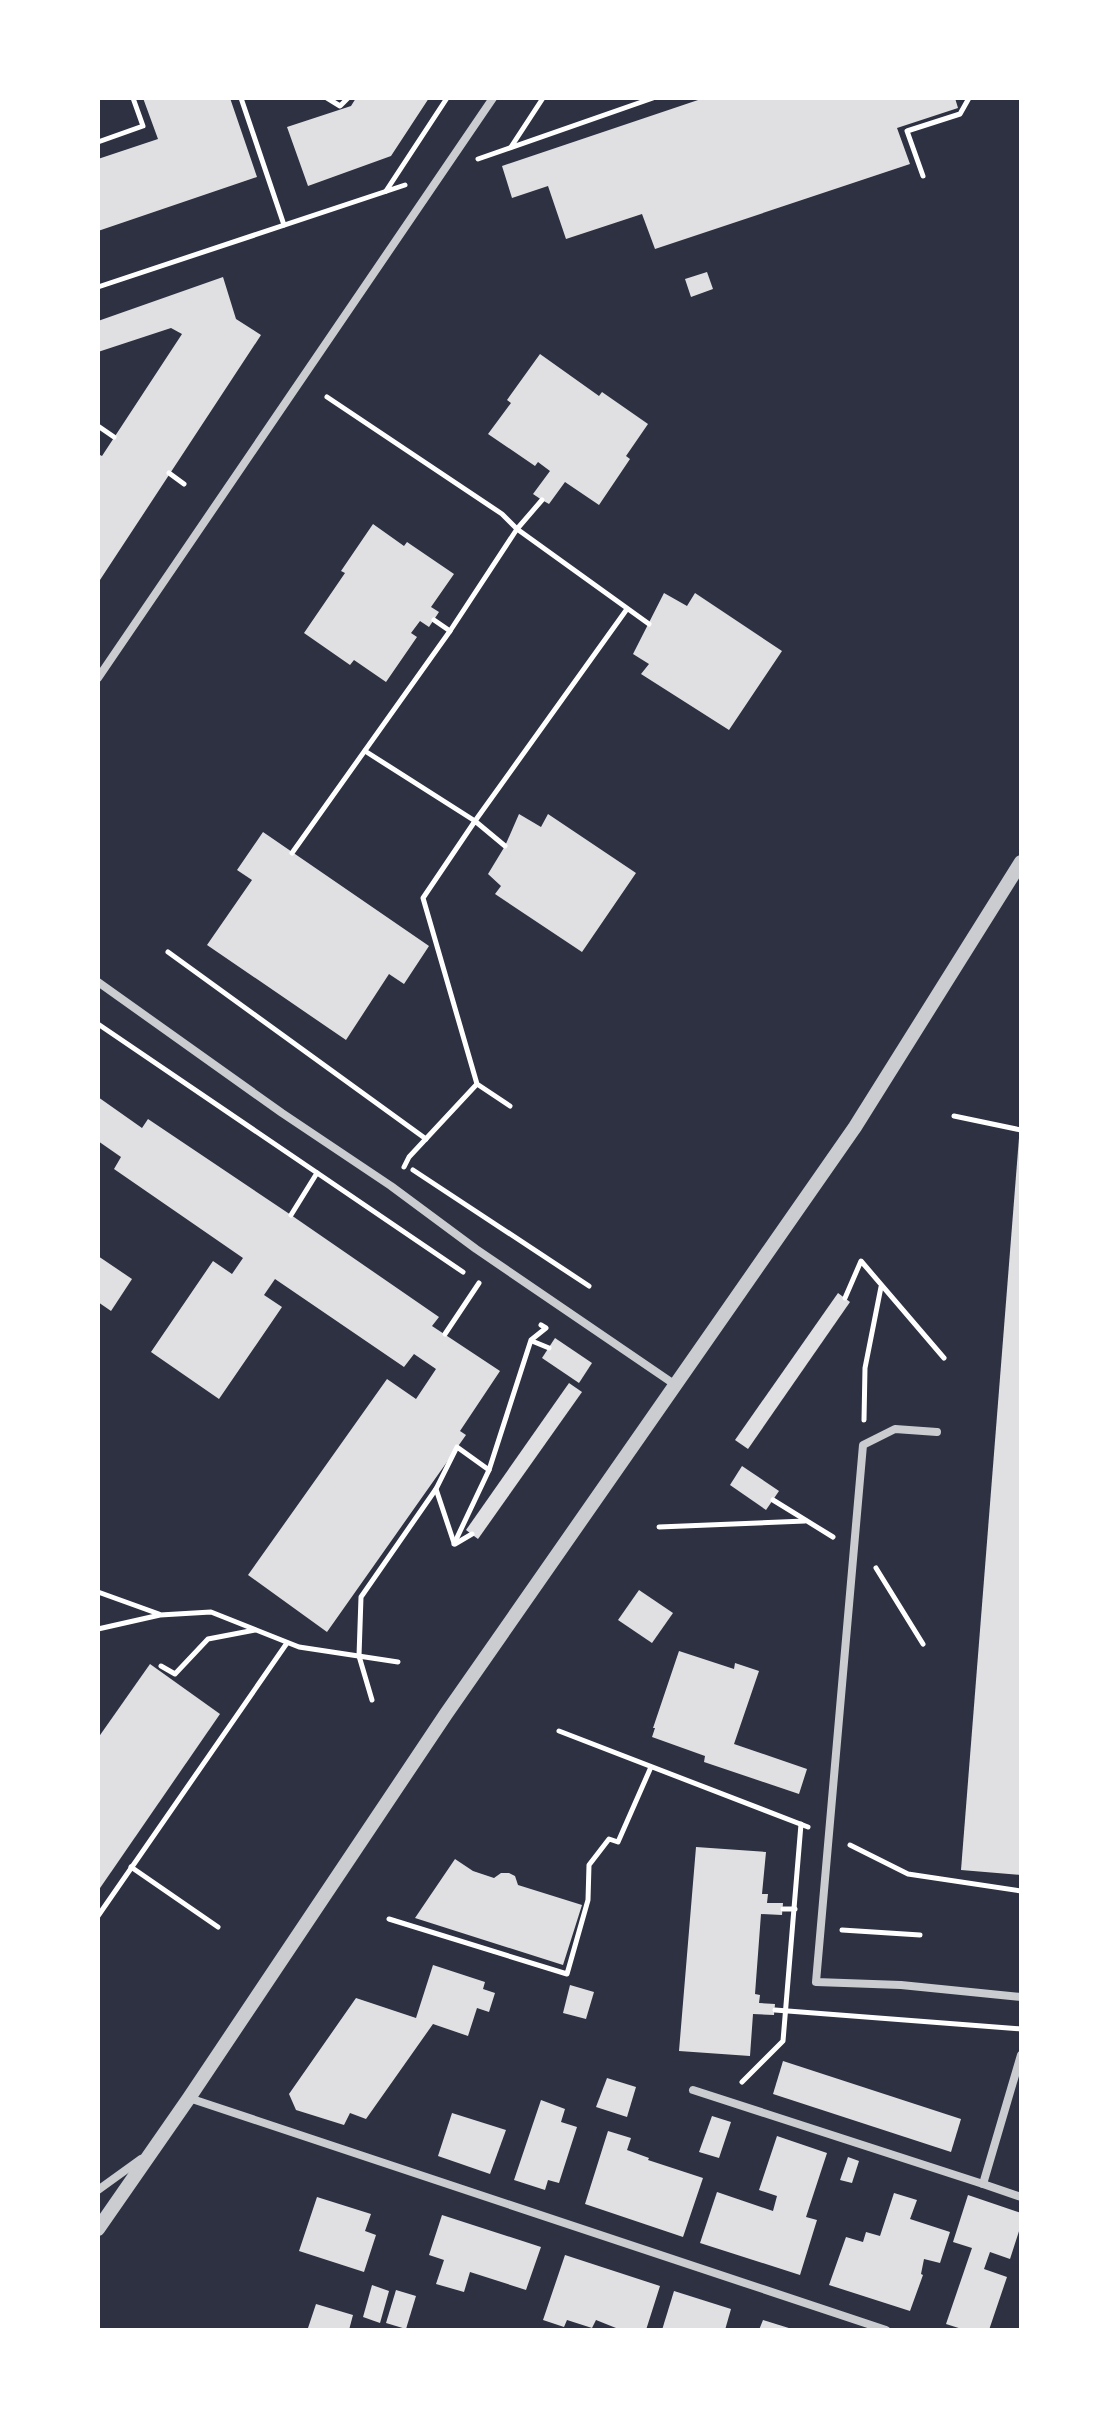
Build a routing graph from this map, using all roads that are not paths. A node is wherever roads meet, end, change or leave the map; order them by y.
1 (493, 98) edge
2 (98, 678) edge
3 (1021, 862) edge
4 (98, 982) edge
5 (674, 1384) junction
6 (937, 1432) dead end
7 (1021, 1997) edge
8 (1021, 2055) edge
9 (693, 2090) dead end
10 (189, 2098) junction
11 (148, 2154) junction
12 (983, 2184) junction
13 (98, 2190) edge
14 (1021, 2197) edge
15 (98, 2229) edge
16 (886, 2330) edge

1 - 2 street
3 - 5 street
4 - 5 street
5 - 10 street
6 - 7 street
8 - 12 street
9 - 12 street
10 - 11 street
10 - 16 street
11 - 13 street
11 - 15 street
12 - 14 street

